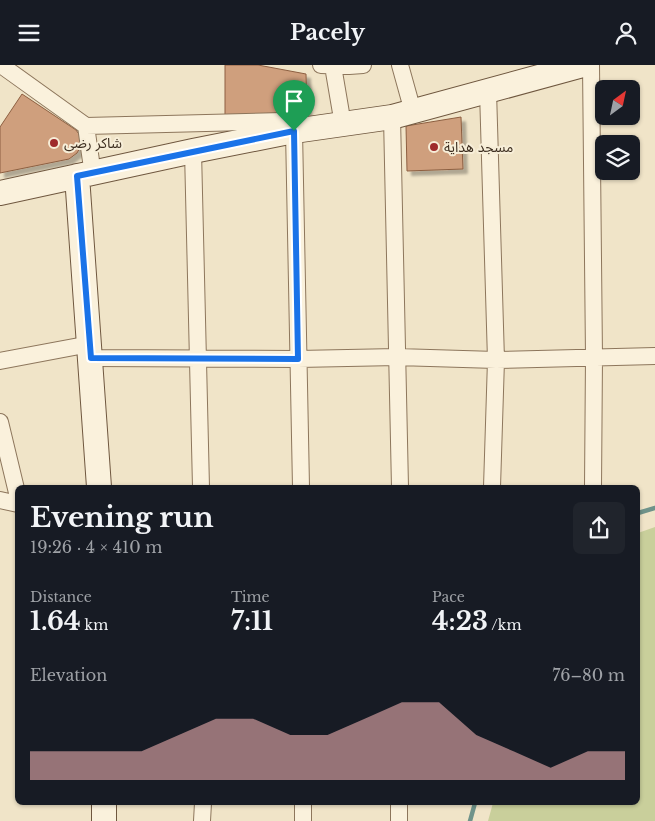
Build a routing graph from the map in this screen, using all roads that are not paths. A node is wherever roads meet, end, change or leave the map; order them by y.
1 (1, 65) edge
2 (363, 65) edge
3 (400, 65) edge
4 (543, 65) edge
5 (583, 65) edge
6 (591, 65) edge
7 (326, 66) edge
8 (488, 91) junction
9 (410, 101) junction
10 (341, 113) junction
11 (392, 117) junction
12 (86, 126) junction
13 (288, 126) junction
14 (193, 151) junction
15 (84, 168) junction
16 (0, 181) edge
17 (0, 193) edge
18 (90, 351) junction
19 (655, 356) edge
20 (397, 357) junction
21 (594, 357) junction
22 (198, 359) junction
23 (298, 359) junction
24 (496, 360) junction
25 (0, 361) edge
26 (0, 422) edge
27 (15, 485) edge
28 (99, 485) edge
29 (201, 485) edge
30 (301, 485) edge
31 (400, 485) edge
32 (492, 485) edge
33 (593, 485) edge
34 (0, 500) edge
35 (15, 503) edge
36 (104, 805) edge
37 (203, 805) edge
38 (303, 805) edge
39 (399, 805) edge
40 (104, 821) edge
41 (202, 821) edge
42 (303, 821) edge
43 (399, 821) edge

1 - 12 street
2 - 7 street
3 - 9 street
4 - 9 main road
5 - 8 main road
6 - 21 street
7 - 10 street
8 - 11 main road
8 - 24 street
9 - 10 main road
10 - 13 main road
11 - 13 main road
11 - 20 street
12 - 13 street
12 - 15 street
13 - 14 main road
13 - 15 main road
13 - 23 street
14 - 15 main road
14 - 22 street
15 - 16 main road
15 - 17 main road
15 - 18 main road
18 - 22 street
18 - 25 street
18 - 28 main road
19 - 21 street
20 - 23 street
20 - 24 street
20 - 31 street
21 - 24 street
21 - 33 street
22 - 23 street
22 - 29 street
23 - 30 street
24 - 32 street
26 - 27 street
34 - 35 street
36 - 40 main road
37 - 41 street
38 - 42 street
39 - 43 street

